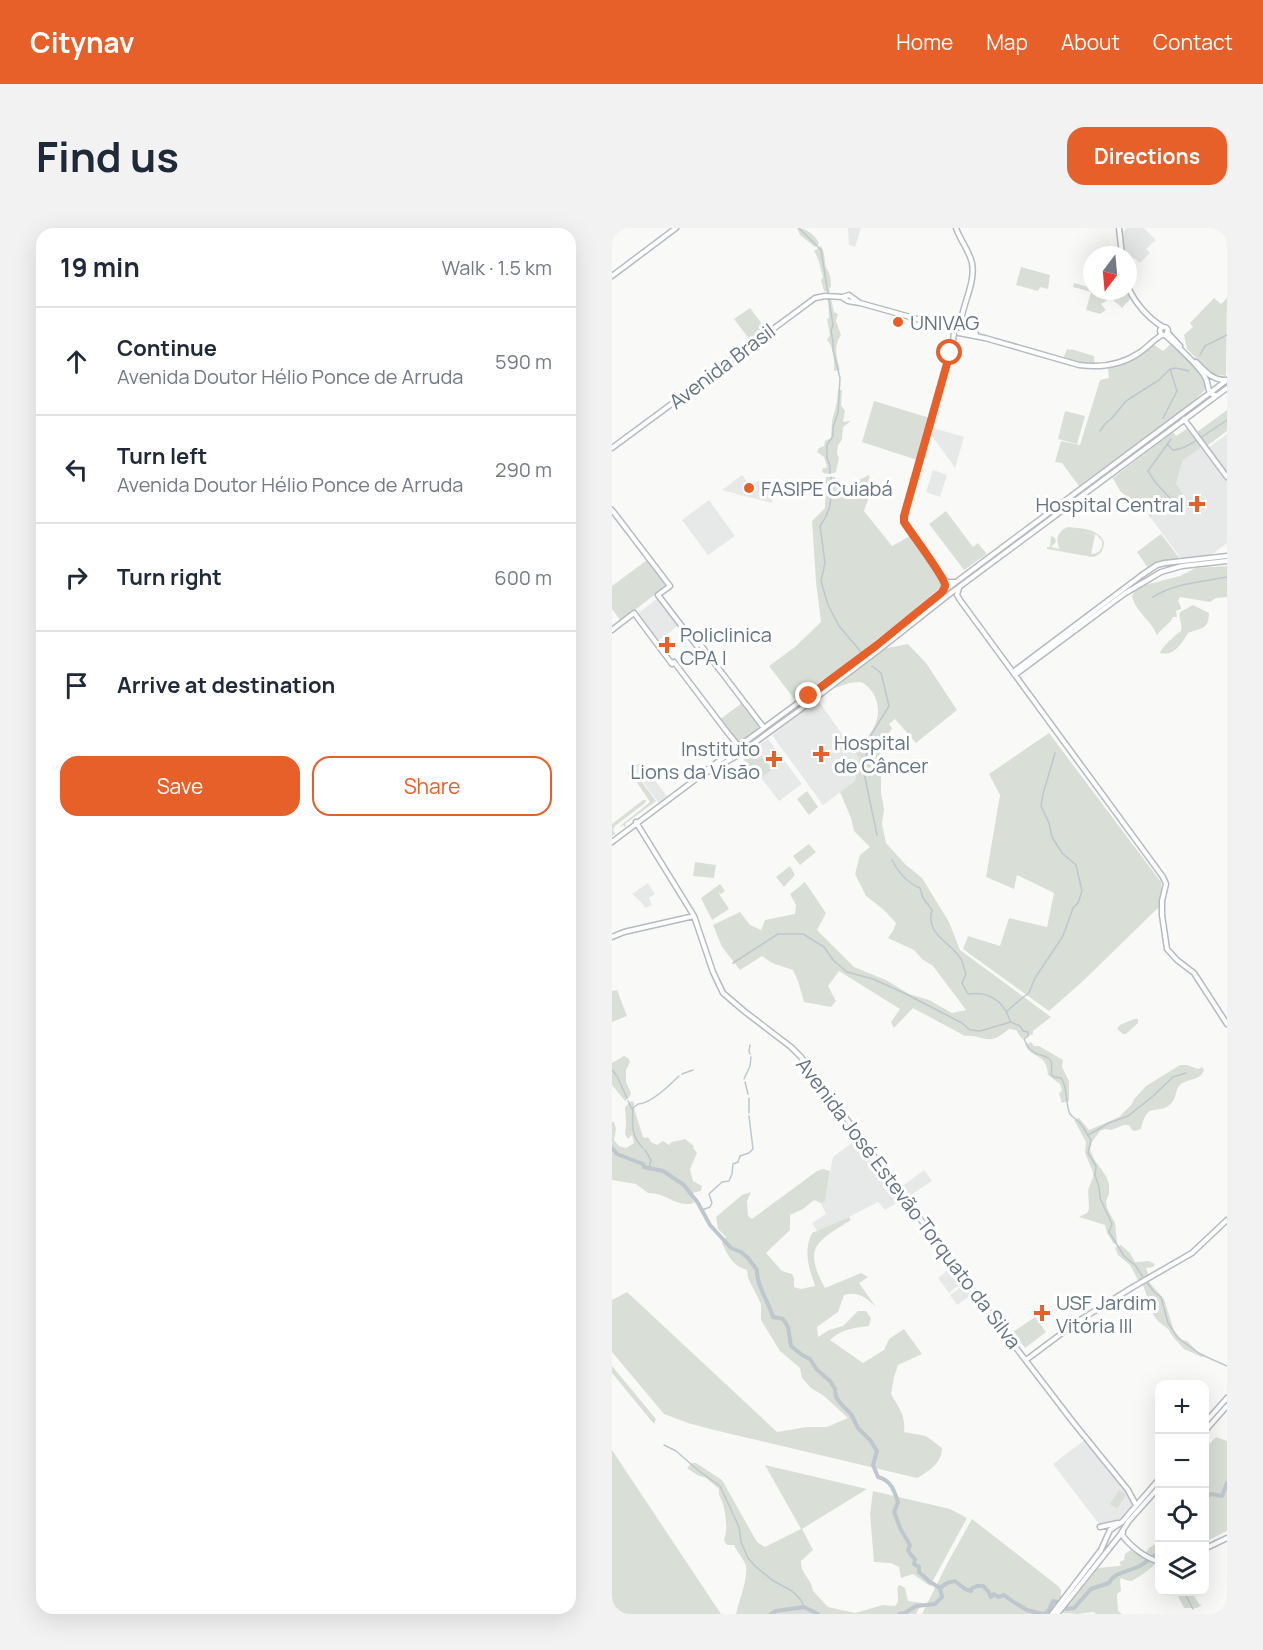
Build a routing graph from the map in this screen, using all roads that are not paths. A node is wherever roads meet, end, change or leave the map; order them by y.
1 (676, 228) edge
2 (956, 228) edge
3 (1119, 228) edge
4 (1121, 246) edge
5 (612, 276) edge
6 (1135, 300) edge
7 (957, 330) junction
8 (1163, 332) junction
9 (1190, 358) junction
10 (1227, 380) edge
11 (1208, 387) junction
12 (1227, 388) edge
13 (1210, 393) junction
14 (1216, 396) junction
15 (1202, 398) junction
16 (1184, 419) junction
17 (612, 448) edge
18 (1227, 477) edge
19 (612, 510) edge
20 (1227, 556) edge
21 (1227, 561) edge
22 (1154, 567) junction
23 (1144, 573) junction
24 (940, 574) junction
25 (1157, 574) junction
26 (1148, 579) junction
27 (958, 581) junction
28 (962, 585) junction
29 (941, 593) junction
30 (942, 600) junction
31 (960, 600) junction
32 (612, 630) edge
33 (1014, 673) junction
34 (764, 729) junction
35 (739, 747) junction
36 (744, 751) junction
37 (724, 760) junction
38 (636, 822) junction
39 (612, 842) edge
40 (694, 916) junction
41 (612, 937) edge
42 (1227, 1024) edge
43 (1227, 1220) edge
44 (1026, 1360) junction
45 (1227, 1398) edge
46 (1227, 1406) edge
47 (1209, 1418) edge
48 (1209, 1426) edge
49 (1155, 1484) edge
50 (1158, 1488) edge
51 (1131, 1494) junction
52 (1142, 1498) junction
53 (1136, 1505) junction
54 (1124, 1524) junction
55 (1106, 1538) junction
56 (1227, 1538) edge
57 (1114, 1541) junction
58 (1127, 1541) junction
59 (1209, 1547) edge
60 (1155, 1560) edge
61 (1052, 1614) edge
62 (1057, 1614) edge

1 - 5 main road
2 - 7 main road
3 - 4 main road
6 - 8 main road
7 - 8 main road
7 - 17 main road, Avenida Brasil
7 - 24 main road
8 - 9 main road
9 - 10 main road
9 - 11 main road
10 - 13 main road
11 - 13 main road
11 - 15 main road
12 - 14 main road
13 - 14 main road
13 - 15 main road
14 - 16 main road
15 - 27 main road
16 - 18 main road
16 - 28 main road
19 - 34 main road
20 - 22 main road
21 - 25 main road
22 - 23 main road
22 - 25 main road
23 - 26 main road
23 - 33 main road
24 - 27 main road
24 - 29 main road
25 - 26 main road
26 - 33 main road
27 - 29 main road
28 - 30 main road
28 - 31 main road
29 - 34 main road
30 - 31 main road
30 - 36 main road
31 - 33 main road
32 - 35 main road
33 - 42 main road
34 - 35 main road
35 - 36 main road
35 - 37 main road
36 - 37 main road
37 - 38 main road
38 - 39 main road
38 - 40 main road, Avenida José Estevão Torquato da Silva
40 - 41 main road
40 - 44 main road, Avenida José Estevão Torquato da Silva
43 - 44 main road
44 - 51 main road, Avenida José Estevão Torquato da Silva
45 - 47 main road
46 - 48 main road
49 - 52 main road
50 - 54 main road
51 - 52 main road
51 - 53 main road, Avenida José Estevão Torquato da Silva
52 - 53 main road
53 - 54 main road
54 - 55 main road
54 - 55 main road
54 - 57 main road
54 - 58 main road
55 - 57 main road
55 - 61 main road
56 - 59 main road
57 - 58 main road
57 - 62 main road
58 - 60 main road

